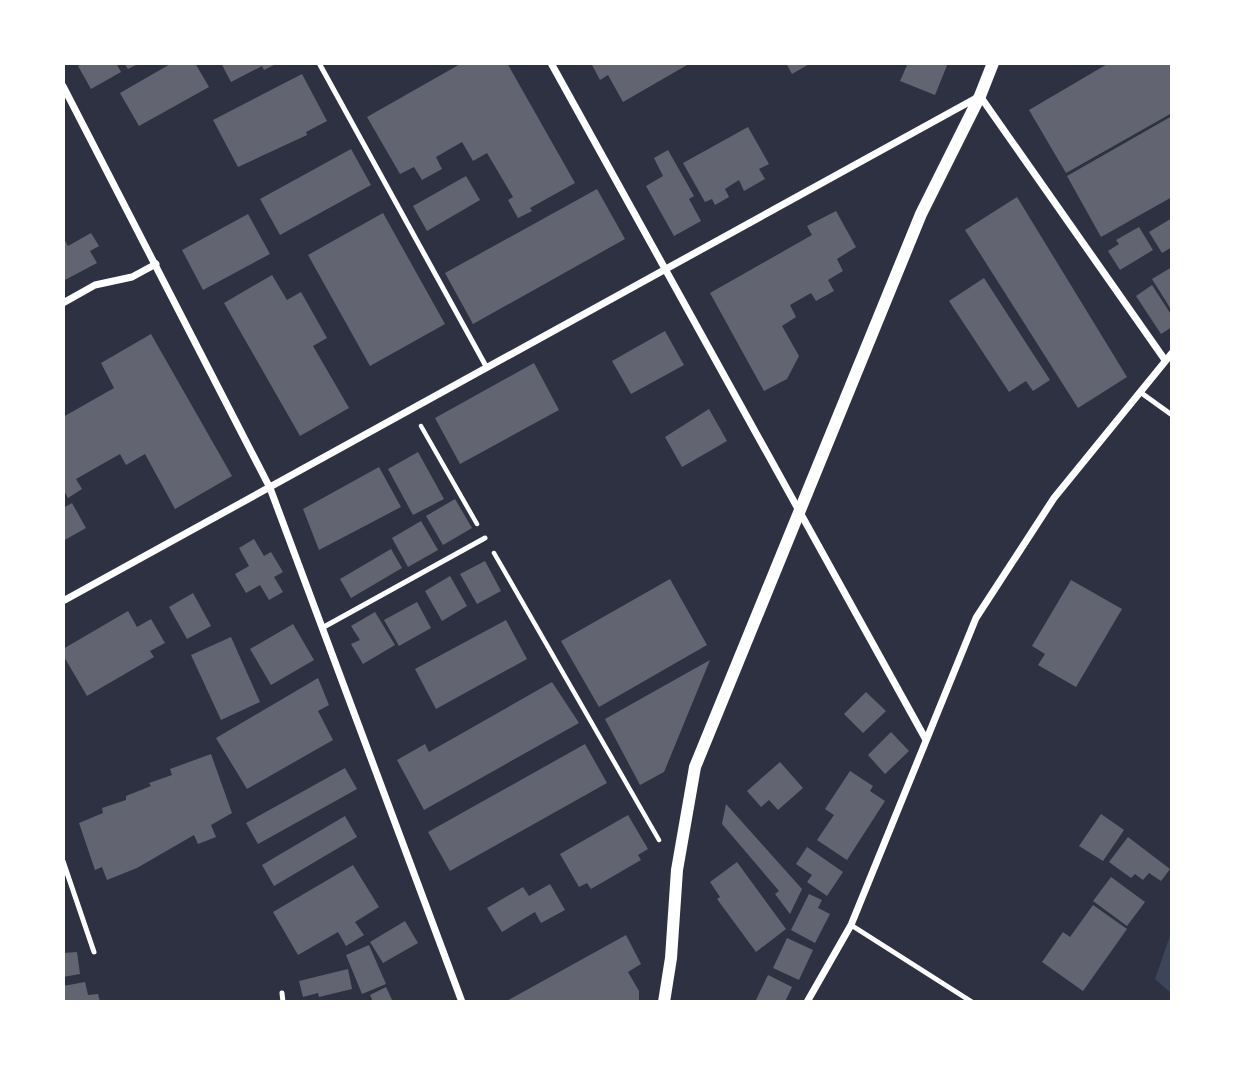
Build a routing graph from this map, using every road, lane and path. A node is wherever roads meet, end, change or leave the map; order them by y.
1 (318, 63) edge
2 (551, 63) edge
3 (993, 63) edge
4 (63, 86) edge
5 (980, 96) junction
6 (156, 264) junction
7 (664, 270) junction
8 (63, 303) edge
9 (1172, 353) edge
10 (1165, 360) junction
11 (486, 368) junction
12 (1140, 392) junction
13 (411, 410) junction
14 (1172, 415) edge
15 (270, 488) junction
16 (800, 512) junction
17 (485, 538) junction
18 (63, 601) edge
19 (322, 628) junction
20 (925, 738) junction
21 (63, 862) edge
22 (677, 870) junction
23 (851, 925) junction
24 (94, 952) dead end
25 (282, 993) dead end
26 (283, 1002) edge
27 (461, 1002) edge
28 (664, 1002) edge
29 (807, 1002) edge
30 (972, 1002) edge

1 - 11 lane
2 - 7 street
3 - 5 street
4 - 6 street
5 - 7 street
5 - 10 street
5 - 16 street
6 - 8 street
6 - 15 street
7 - 11 street
7 - 16 street
9 - 10 street
10 - 12 street
11 - 13 street
12 - 14 lane
12 - 20 street
13 - 15 street
13 - 17 path
15 - 18 street
15 - 19 street
16 - 20 street
16 - 22 street
17 - 19 lane
17 - 22 path
19 - 27 street
20 - 23 street
21 - 24 lane
22 - 28 street
23 - 29 street
23 - 30 lane
25 - 26 lane

